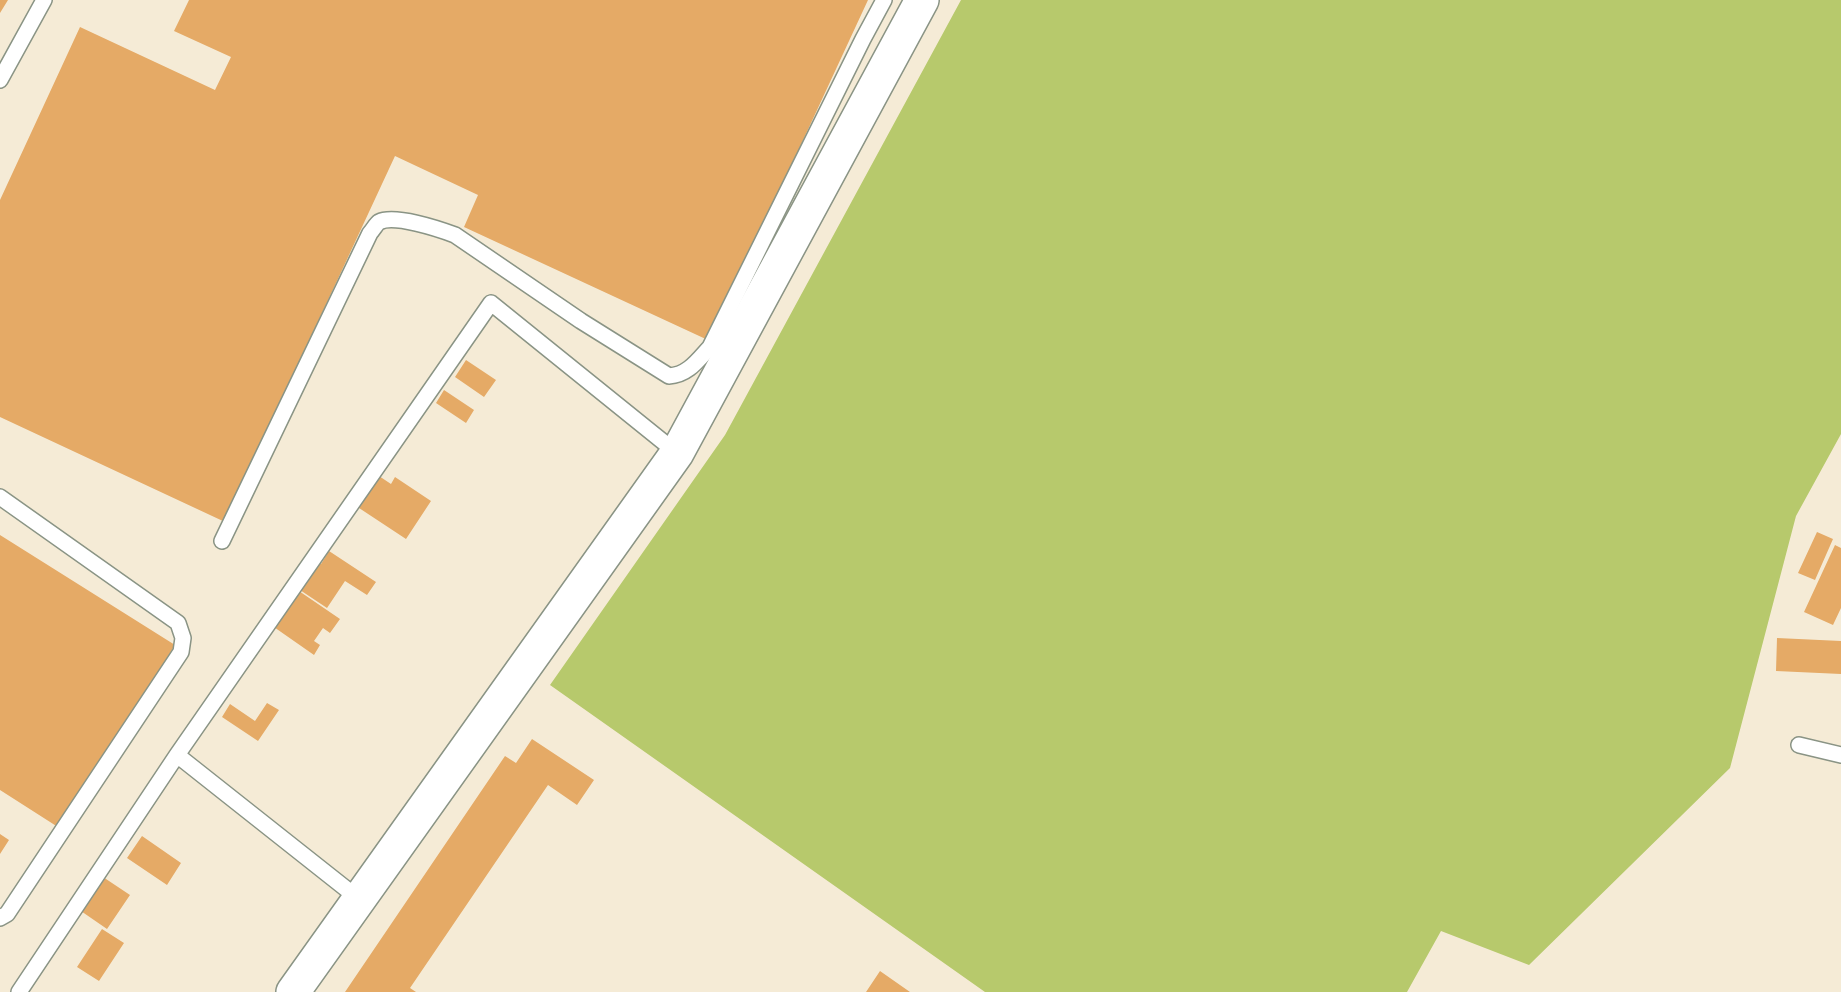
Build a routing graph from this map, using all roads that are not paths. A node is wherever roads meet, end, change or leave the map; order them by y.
1 (44, 0) edge
2 (884, 0) edge
3 (922, 0) edge
4 (0, 80) edge
5 (677, 453) junction
6 (0, 497) edge
7 (222, 541) dead end
8 (1799, 745) dead end
9 (177, 755) junction
10 (1841, 755) edge
11 (359, 899) junction
12 (0, 918) edge
13 (19, 992) edge
14 (293, 992) edge

1 - 4 lane
2 - 7 lane
3 - 5 street
5 - 9 lane
5 - 11 street
6 - 12 lane
8 - 10 lane
9 - 11 lane
9 - 13 lane
11 - 14 street

